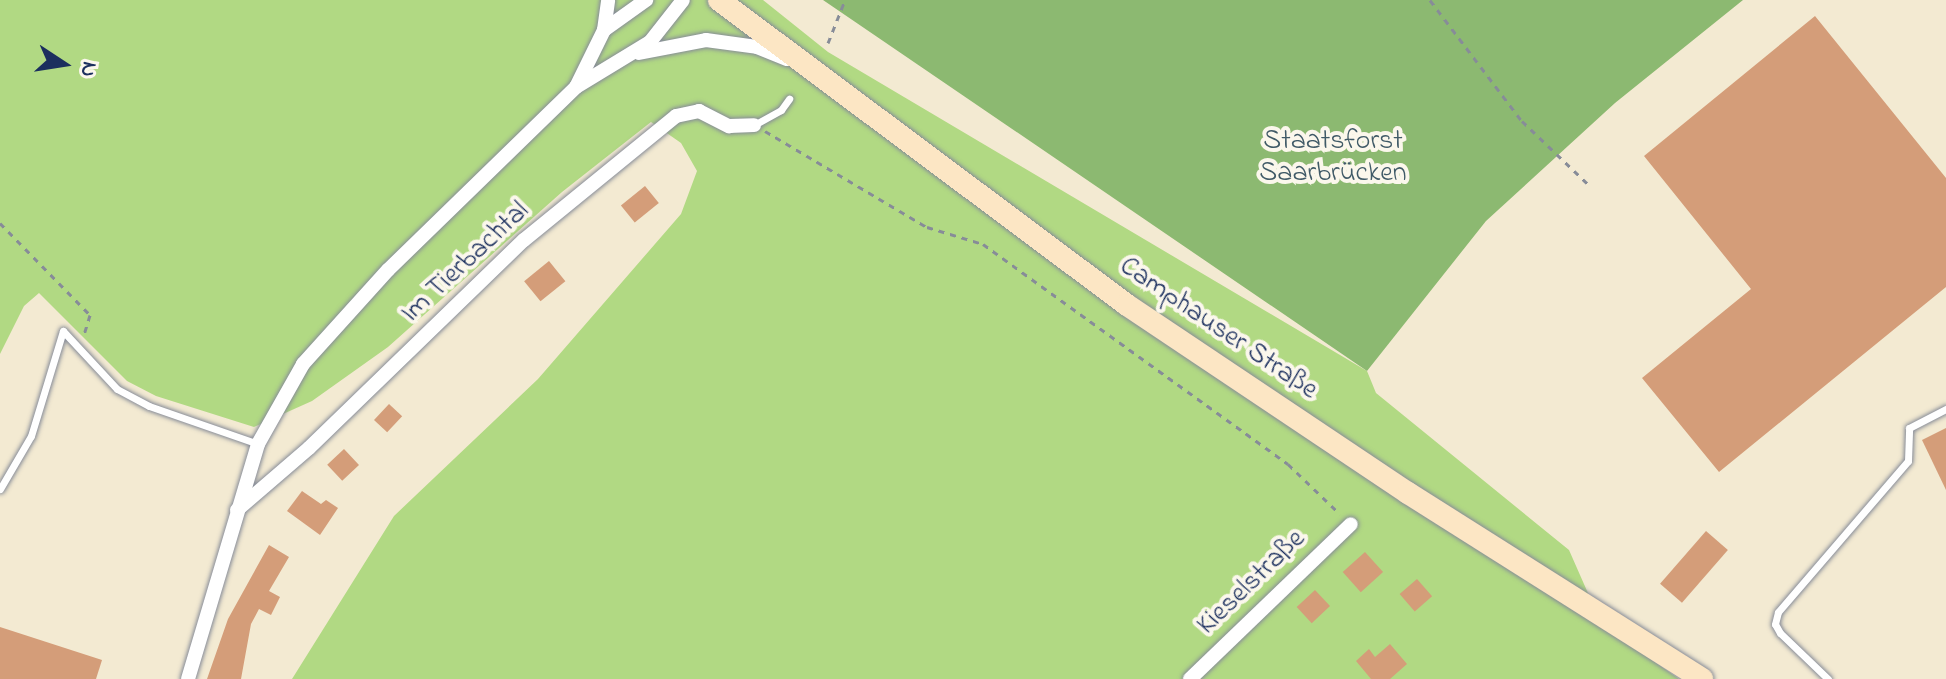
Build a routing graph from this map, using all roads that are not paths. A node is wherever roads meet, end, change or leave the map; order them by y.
1 (608, 0) edge
2 (646, 0) edge
3 (683, 0) edge
4 (719, 0) edge
5 (604, 30) junction
6 (631, 55) junction
7 (810, 68) junction
8 (576, 87) junction
9 (789, 99) dead end
10 (754, 125) joint
11 (1946, 409) edge
12 (258, 444) junction
13 (0, 489) edge
14 (237, 511) junction
15 (1351, 524) road end
16 (188, 679) edge
17 (1190, 679) edge
18 (1702, 679) edge
19 (1828, 679) edge

1 - 5 street, Im Tierbachtal
2 - 5 street, Im Tierbachtal
3 - 6 street, Im Tierbachtal
4 - 7 street, Camphauser Straße
5 - 8 street, Im Tierbachtal
6 - 7 street, Im Tierbachtal
6 - 8 street, Im Tierbachtal
7 - 18 street, Camphauser Straße
8 - 12 street, Im Tierbachtal
9 - 10 lane
10 - 14 street, Im Tierbachtal
11 - 19 lane
12 - 13 lane
12 - 14 street, Im Tierbachtal
14 - 16 street, Im Tierbachtal
15 - 17 street, Kieselstraße

